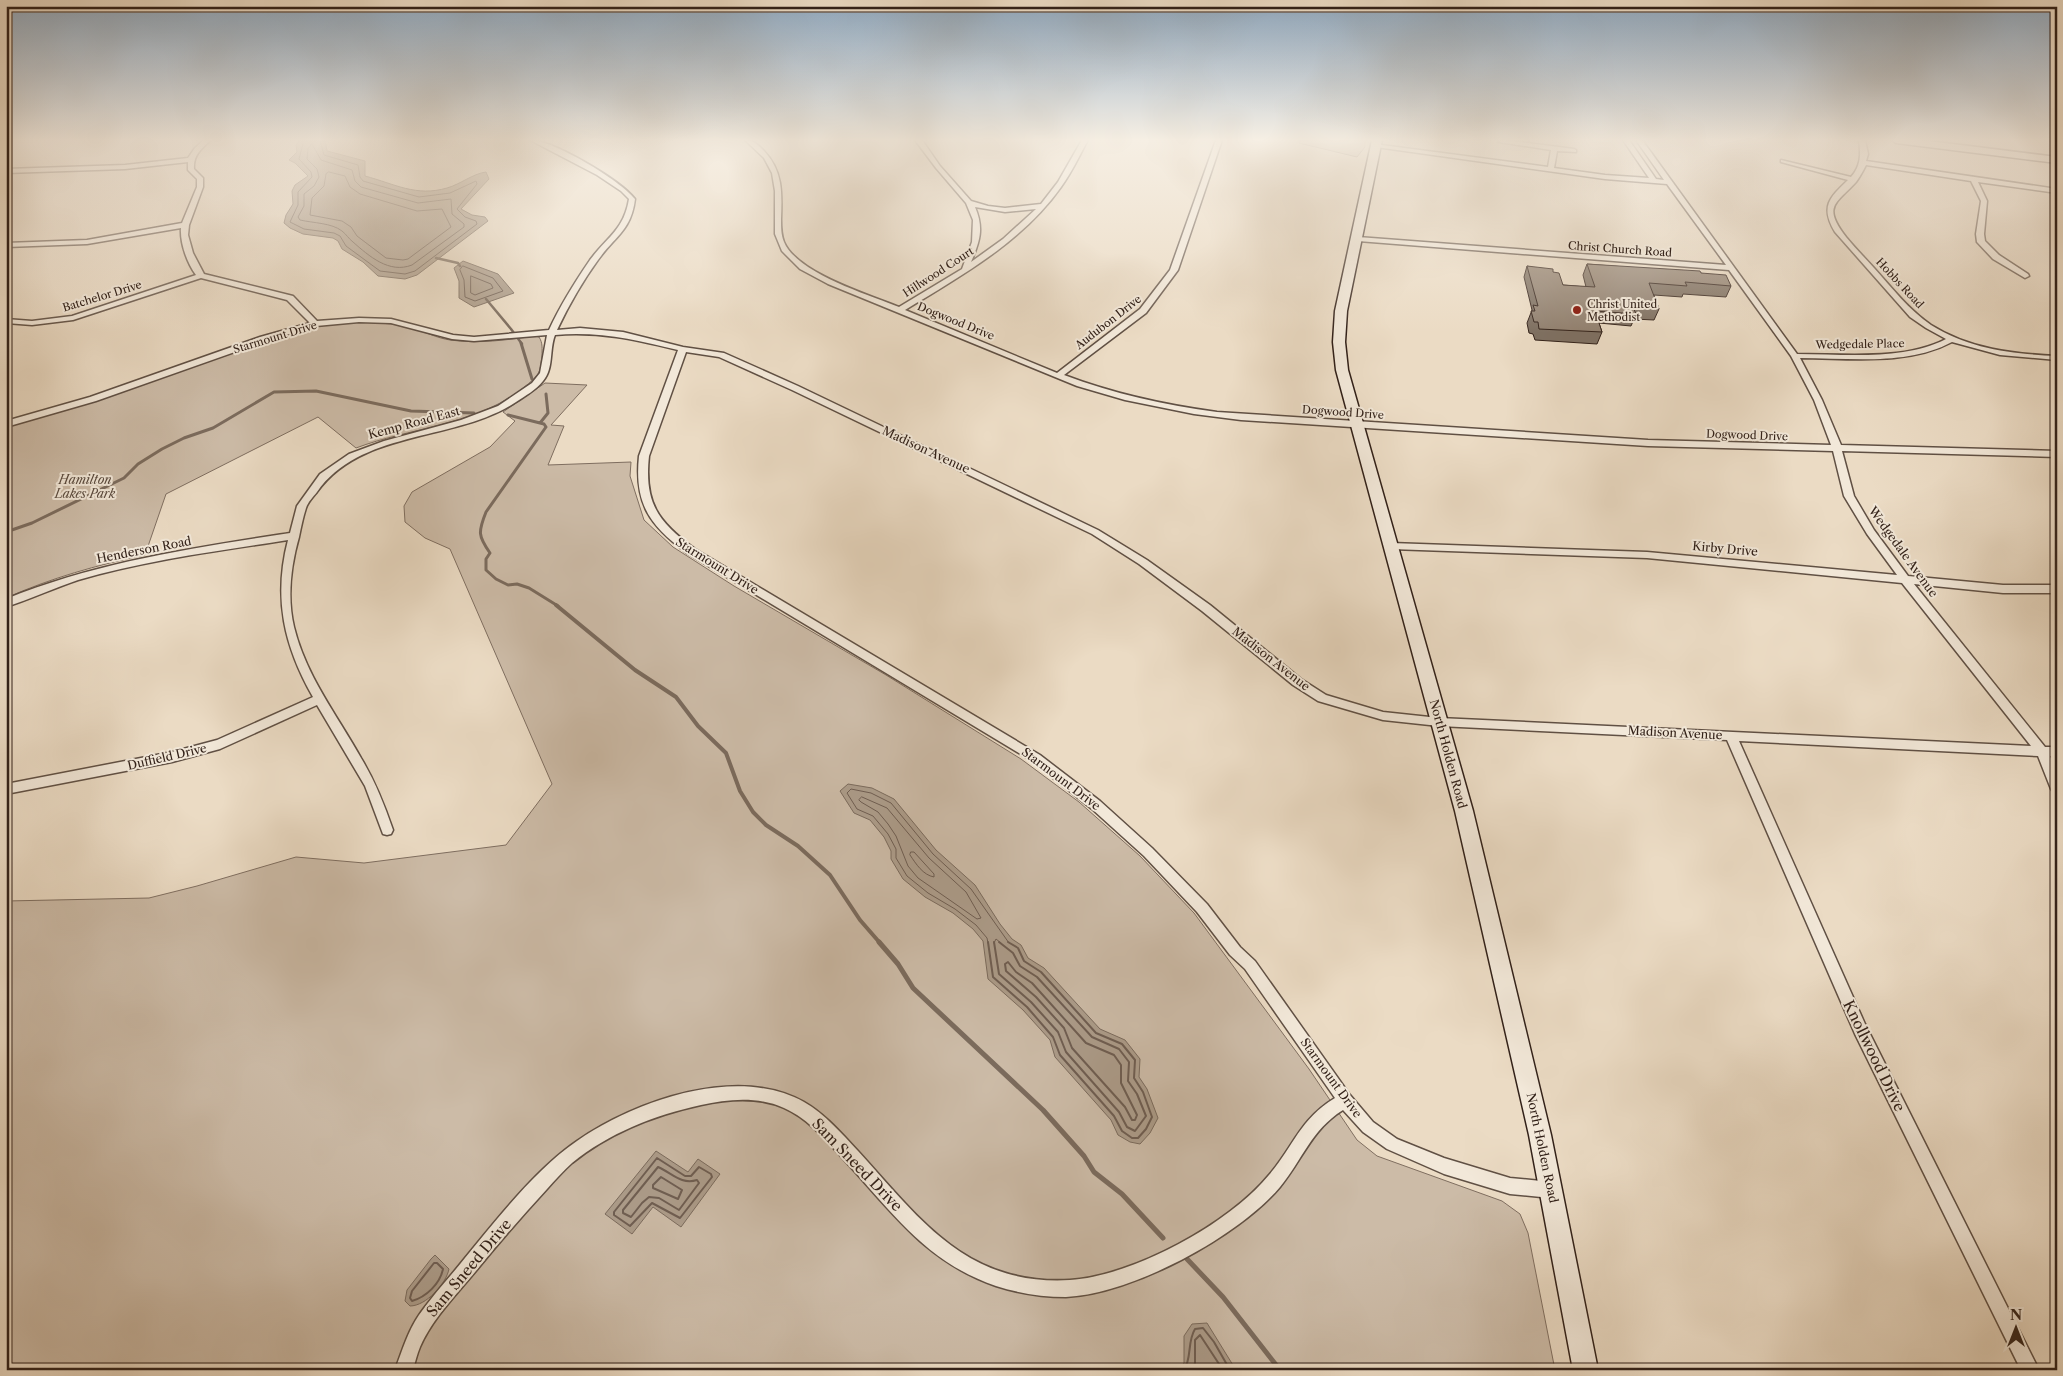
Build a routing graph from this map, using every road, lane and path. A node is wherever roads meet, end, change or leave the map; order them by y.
1 (193, 204) edge
2 (631, 204) edge
3 (778, 204) edge
4 (970, 204) edge
5 (973, 204) edge
6 (1197, 204) edge
7 (1365, 204) edge
8 (1686, 204) edge
9 (1831, 204) edge
10 (1984, 204) edge
11 (1041, 206) joint
12 (185, 225) junction
13 (1358, 239) junction
14 (6, 245) edge
15 (965, 268) junction
16 (1731, 268) junction
17 (201, 276) junction
18 (2024, 276) dead end
19 (900, 310) junction
20 (6, 321) edge
21 (315, 324) junction
22 (553, 331) junction
23 (1952, 339) junction
24 (683, 349) junction
25 (1795, 356) junction
26 (2057, 358) edge
27 (1058, 376) junction
28 (6, 424) edge
29 (1356, 424) junction
30 (1837, 448) junction
31 (2057, 454) edge
32 (291, 536) junction
33 (1390, 546) junction
34 (1904, 578) junction
35 (2057, 590) edge
36 (6, 603) edge
37 (319, 699) junction
38 (1439, 722) junction
39 (1731, 736) junction
40 (2042, 752) junction
41 (2057, 752) edge
42 (2057, 788) edge
43 (6, 789) edge
44 (387, 830) dead end
45 (1345, 1100) junction
46 (1551, 1190) junction
47 (404, 1370) edge
48 (1586, 1370) edge
49 (2030, 1370) edge

1 - 12 street
2 - 22 street, Kemp Road East
3 - 19 street, Dogwood Drive
4 - 15 street
5 - 11 street
6 - 27 street, Audubon Drive
7 - 13 main road, North Holden Road
8 - 16 street, Wedgedale Avenue
9 - 23 street, Hobbs Road
10 - 18 street
11 - 15 street, Hillwood Court
12 - 14 street
12 - 17 street
13 - 16 street, Christ Church Road
13 - 29 main road, North Holden Road
15 - 19 street, Hillwood Court
16 - 25 street, Wedgedale Avenue
17 - 20 street, Batchelor Drive
17 - 21 street
19 - 27 street, Dogwood Drive
21 - 22 street, Starmount Drive
21 - 28 street, Starmount Drive
22 - 24 street, Madison Avenue
22 - 32 street, Kemp Road East
23 - 25 street, Wedgedale Place
23 - 26 street, Hobbs Road
24 - 38 street, Madison Avenue
24 - 45 street, Starmount Drive
25 - 30 street, Wedgedale Avenue
27 - 29 street, Dogwood Drive
29 - 30 street, Dogwood Drive
29 - 33 main road, North Holden Road
30 - 31 street, Dogwood Drive
30 - 34 street, Wedgedale Avenue
32 - 36 street, Henderson Road
32 - 37 street, Kemp Road East
33 - 34 street, Kirby Drive
33 - 38 main road, North Holden Road
34 - 35 street, Kirby Drive
34 - 40 street, Wedgedale Avenue
37 - 43 street, Duffield Drive
37 - 44 street, Kemp Road East
38 - 39 street, Madison Avenue
38 - 46 main road, North Holden Road
39 - 40 street, Madison Avenue
39 - 49 street, Knollwood Drive
40 - 41 street, Madison Avenue
40 - 42 street, Wedgedale Avenue
45 - 46 street, Starmount Drive
45 - 47 street, Sam Sneed Drive
46 - 48 main road, North Holden Road

